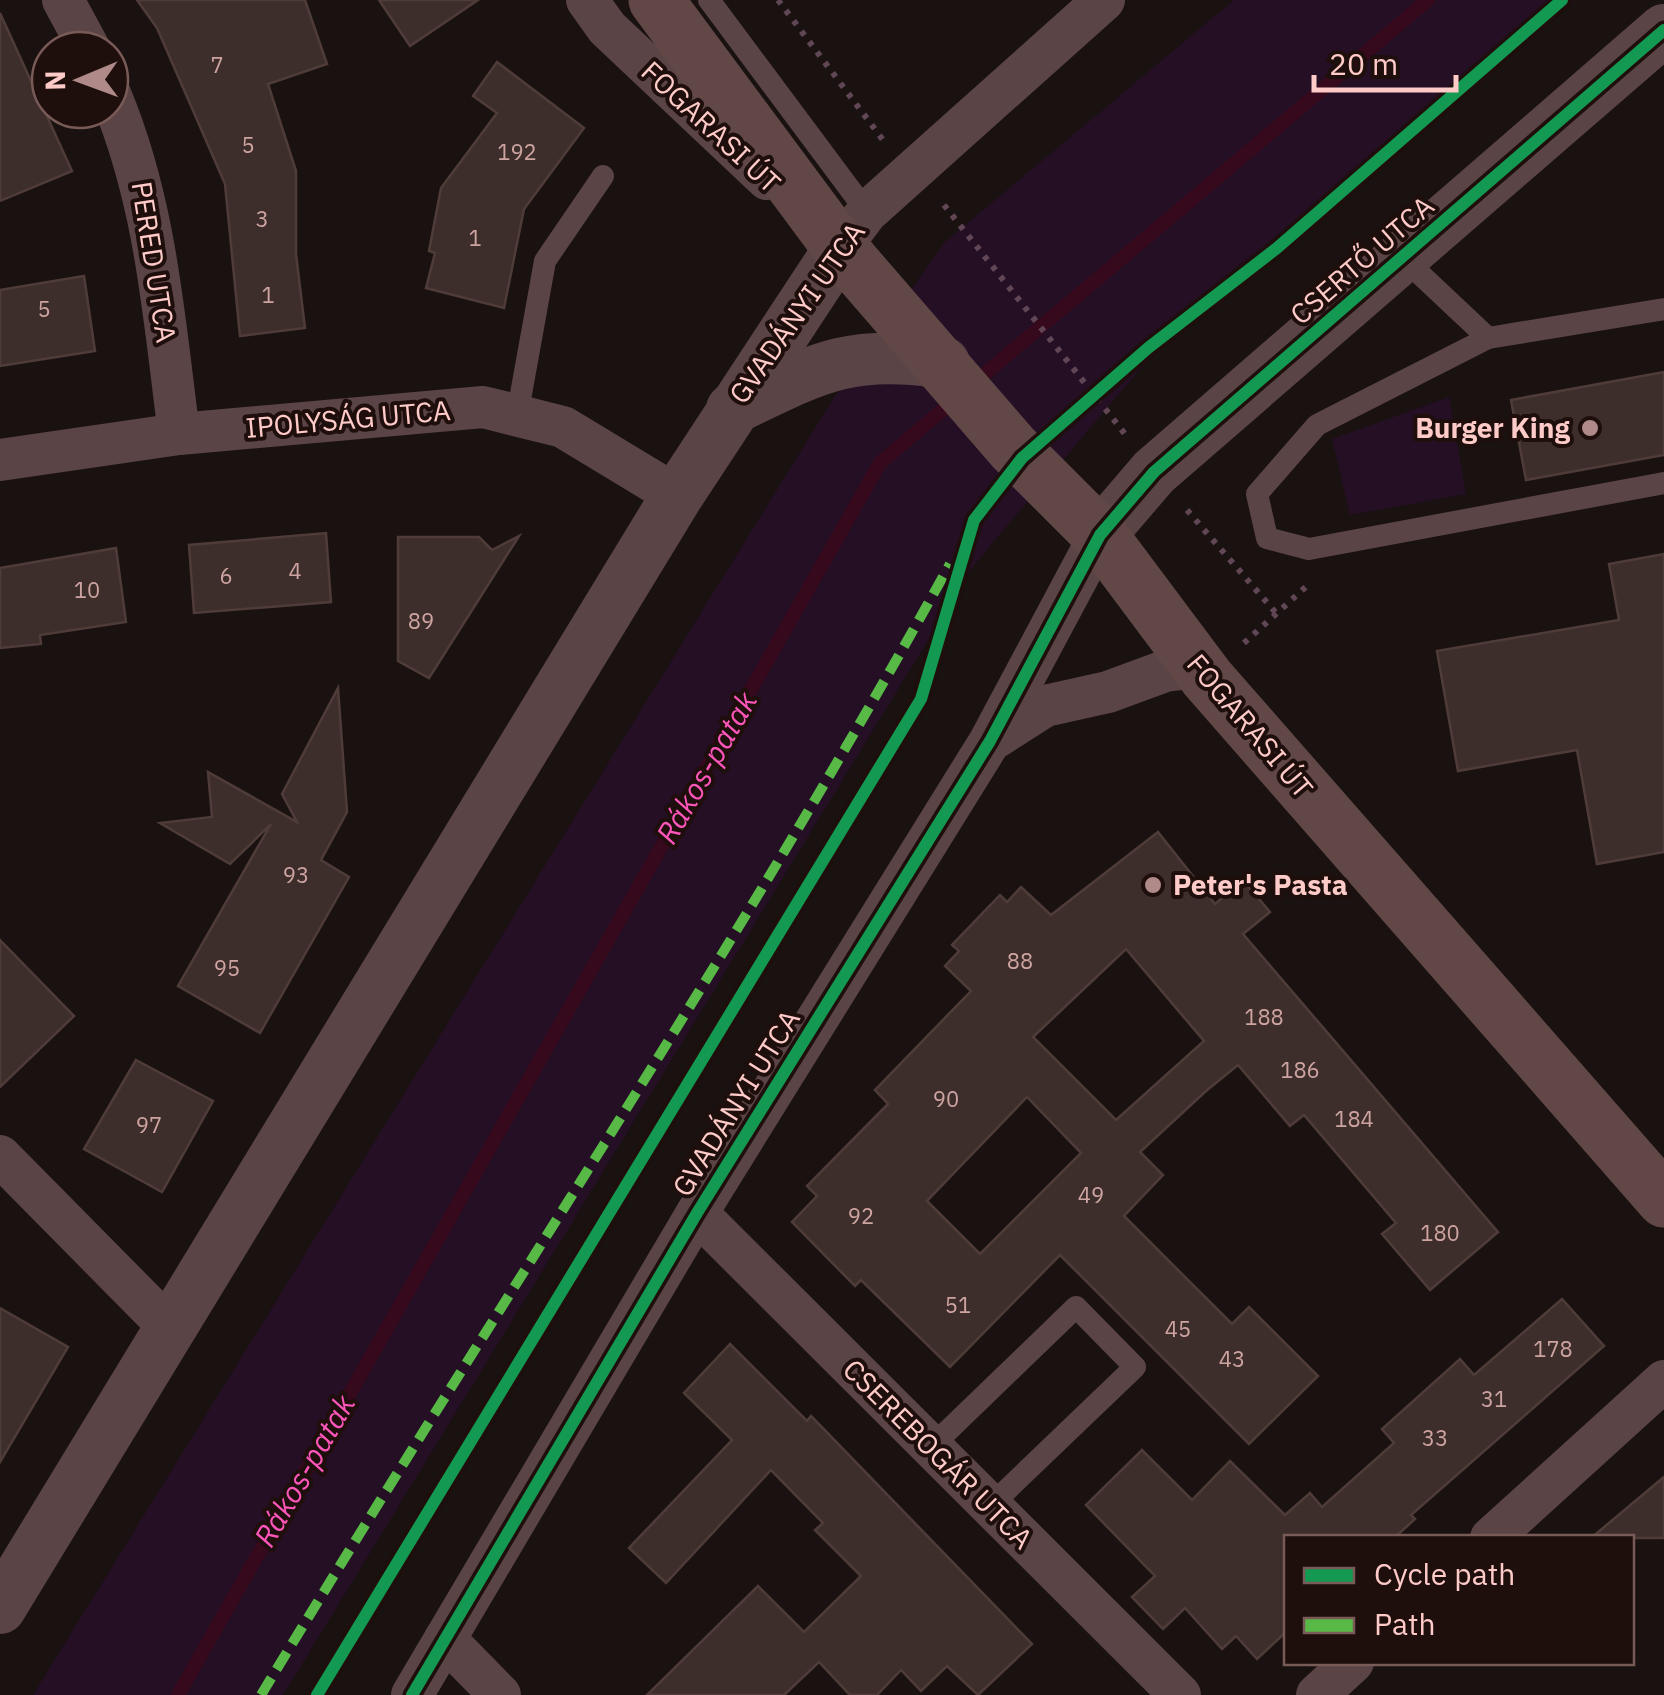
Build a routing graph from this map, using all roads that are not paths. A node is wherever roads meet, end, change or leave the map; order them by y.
1 (63, 0) edge
2 (588, 0) edge
3 (656, 0) edge
4 (709, 0) edge
5 (1086, 6) edge
6 (79, 30) edge
7 (1664, 30) edge
8 (124, 130) edge
9 (603, 176) dead end
10 (854, 230) junction
11 (1404, 258) junction
12 (1664, 309) edge
13 (1488, 338) junction
14 (944, 363) junction
15 (731, 410) junction
16 (517, 416) junction
17 (179, 434) junction
18 (0, 460) edge
19 (1664, 483) edge
20 (677, 496) junction
21 (1100, 535) junction
22 (1199, 667) junction
23 (990, 742) junction
24 (0, 1156) edge
25 (1664, 1200) edge
26 (697, 1213) junction
27 (170, 1328) junction
28 (1664, 1381) edge
29 (931, 1447) junction
30 (990, 1506) junction
31 (1494, 1535) edge
32 (0, 1608) edge
33 (444, 1638) junction
34 (1350, 1665) edge
35 (412, 1695) edge
36 (500, 1695) edge
37 (1180, 1695) edge
38 (1317, 1695) edge

1 - 6 street
2 - 10 street, FOGARASI ÚT
3 - 10 main road, FOGARASI ÚT
4 - 10 lane
5 - 10 street, GVADÁNYI UTCA
7 - 11 street, CSERTŐ UTCA
8 - 17 street, PERED UTCA
9 - 16 lane
10 - 14 main road, FOGARASI ÚT
10 - 15 street, GVADÁNYI UTCA
11 - 13 lane
11 - 21 street, CSERTŐ UTCA
12 - 13 lane
13 - 19 lane
14 - 15 street
14 - 21 main road, FOGARASI ÚT
15 - 20 street, GVADÁNYI UTCA
16 - 17 street, IPOLYSÁG UTCA
16 - 20 street, IPOLYSÁG UTCA
17 - 18 street, IPOLYSÁG UTCA
20 - 27 street, GVADÁNYI UTCA
21 - 22 main road, FOGARASI ÚT
21 - 23 street, GVADÁNYI UTCA
22 - 23 street
22 - 25 main road, FOGARASI ÚT
23 - 26 street, GVADÁNYI UTCA
24 - 27 street
26 - 29 street, CSEREBOGÁR UTCA
26 - 33 street, GVADÁNYI UTCA
27 - 32 street, GVADÁNYI UTCA
28 - 31 street
29 - 30 street, CSEREBOGÁR UTCA
29 - 30 lane
30 - 37 street, CSEREBOGÁR UTCA
33 - 35 street, GVADÁNYI UTCA
33 - 36 street
34 - 38 street

